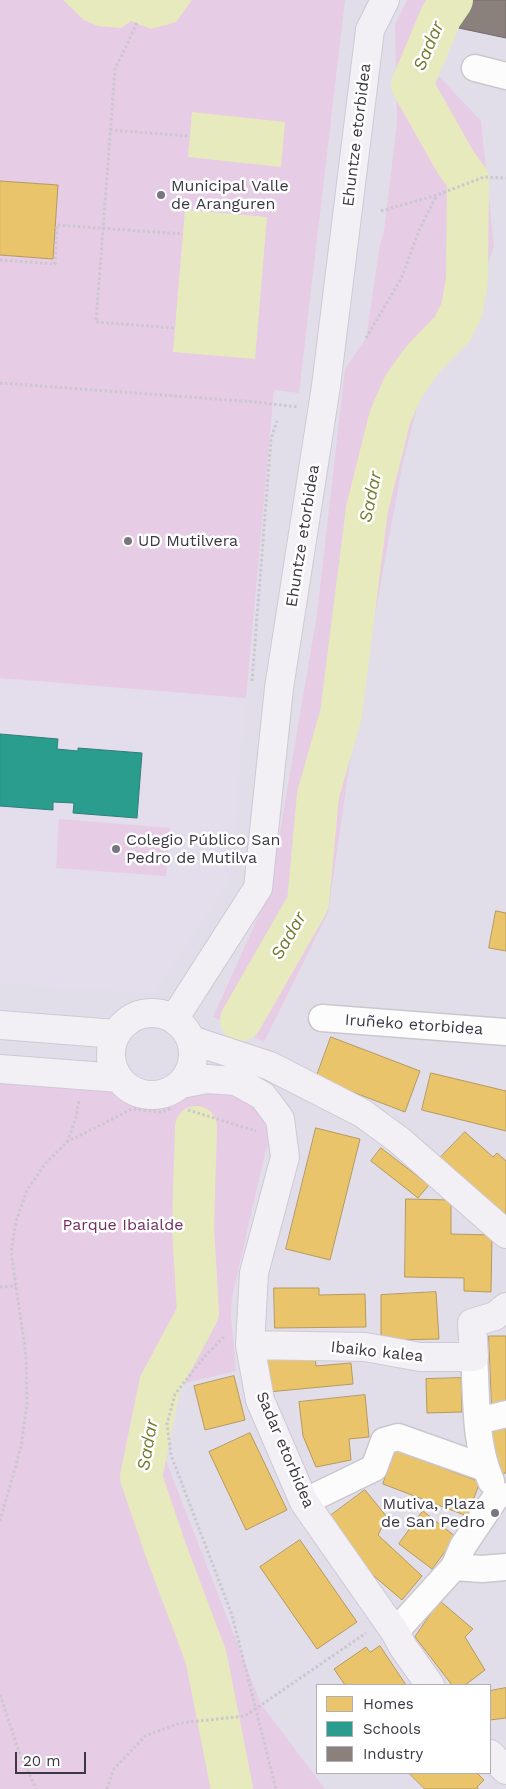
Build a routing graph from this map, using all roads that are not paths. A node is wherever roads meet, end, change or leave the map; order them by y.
1 (370, 0) edge
2 (385, 0) edge
3 (370, 30) junction
4 (475, 68) dead end
5 (506, 76) edge
6 (322, 1018) dead end
7 (0, 1025) edge
8 (183, 1030) junction
9 (506, 1032) edge
10 (116, 1034) junction
11 (0, 1069) edge
12 (119, 1078) junction
13 (181, 1100) junction
14 (506, 1234) edge
15 (502, 1314) edge
16 (240, 1339) junction
17 (474, 1357) junction
18 (506, 1414) edge
19 (478, 1420) junction
20 (485, 1468) junction
21 (502, 1498) edge
22 (304, 1502) junction
23 (454, 1566) junction
24 (506, 1567) edge
25 (384, 1630) junction
26 (429, 1684) edge
27 (491, 1755) edge
28 (506, 1770) edge

1 - 3 street, Ehuntze etorbidea
2 - 3 street, Ehuntze etorbidea
3 - 8 street, Ehuntze etorbidea
4 - 5 street
6 - 9 street, Iruñeko etorbidea
7 - 10 street
8 - 10 street
8 - 13 street
8 - 14 street
10 - 12 street
11 - 12 street
12 - 13 street
13 - 16 street, Sadar etorbidea
15 - 17 street
16 - 17 street, Ibaiko kalea
16 - 22 street, Sadar etorbidea
17 - 19 street
18 - 19 street
19 - 20 street
20 - 21 street
20 - 22 street
21 - 23 street
22 - 25 street, Sadar etorbidea
23 - 24 street
23 - 25 street
25 - 26 street, Sadar etorbidea
27 - 28 street

